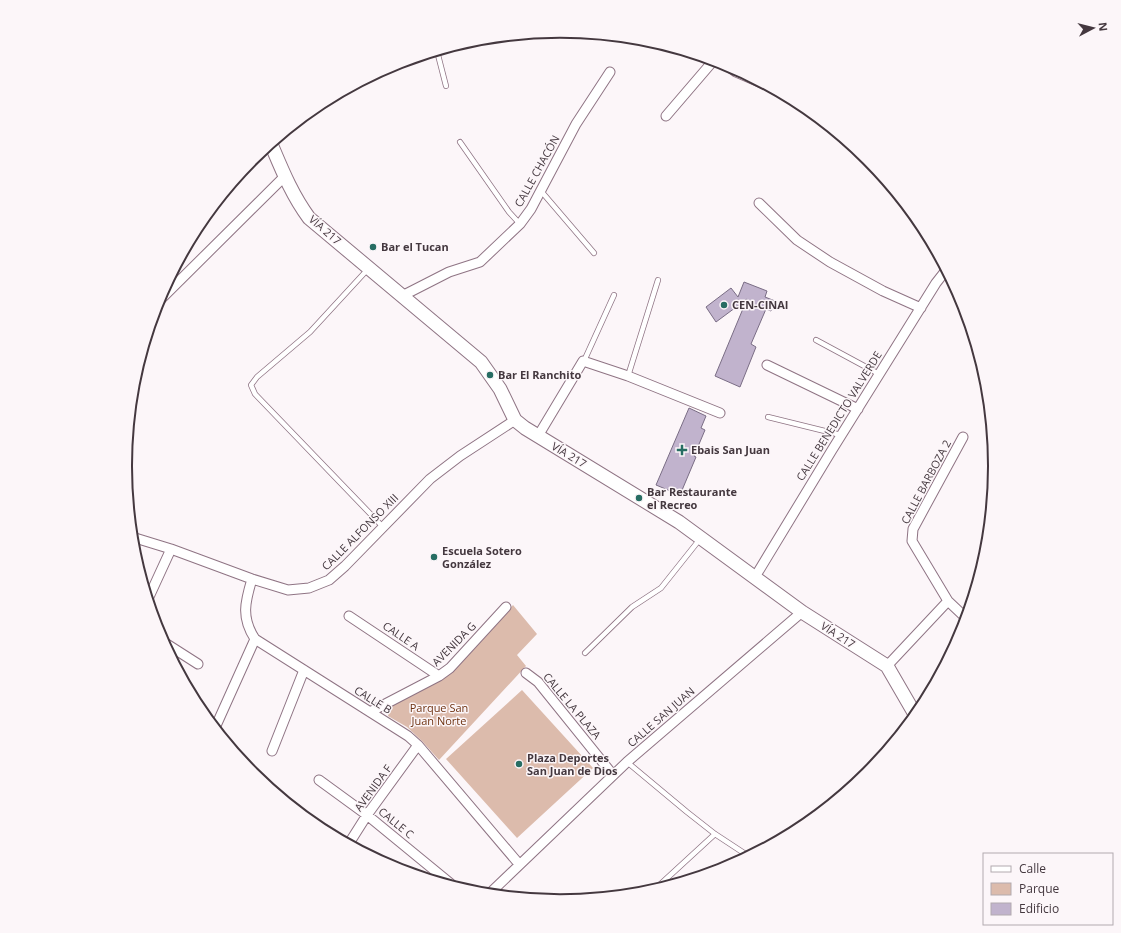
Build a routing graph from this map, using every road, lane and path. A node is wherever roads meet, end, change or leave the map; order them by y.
1 (438, 57) edge
2 (709, 65) edge
3 (610, 72) dead end
4 (446, 86) dead end
5 (666, 116) dead end
6 (460, 142) dead end
7 (273, 149) edge
8 (284, 177) junction
9 (540, 191) junction
10 (759, 203) dead end
11 (520, 224) junction
12 (594, 253) dead end
13 (369, 267) junction
14 (943, 274) edge
15 (658, 280) dead end
16 (171, 289) edge
17 (614, 295) dead end
18 (402, 296) junction
19 (921, 308) junction
20 (816, 340) dead end
21 (584, 361) junction
22 (767, 365) dead end
23 (879, 374) junction
24 (628, 376) junction
25 (858, 409) junction
26 (720, 413) dead end
27 (768, 417) dead end
28 (515, 420) junction
29 (841, 435) junction
30 (538, 436) junction
31 (964, 437) dead end
32 (383, 527) junction
33 (701, 538) junction
34 (138, 539) edge
35 (171, 549) junction
36 (755, 577) junction
37 (252, 579) junction
38 (151, 592) edge
39 (948, 601) junction
40 (506, 607) dead end
41 (802, 612) junction
42 (962, 614) edge
43 (349, 616) dead end
44 (255, 639) junction
45 (172, 648) edge
46 (585, 653) dead end
47 (198, 664) dead end
48 (887, 666) junction
49 (304, 670) junction
50 (526, 673) dead end
51 (439, 676) junction
52 (913, 710) edge
53 (370, 712) junction
54 (217, 722) edge
55 (418, 745) junction
56 (272, 751) dead end
57 (627, 762) junction
58 (613, 776) junction
59 (319, 780) dead end
60 (367, 815) junction
61 (715, 834) junction
62 (351, 841) edge
63 (744, 853) edge
64 (519, 864) junction
65 (444, 878) edge
66 (663, 882) edge
67 (494, 889) edge

1 - 4 lane
2 - 5 street
3 - 9 street, CALLE CHACÓN
6 - 11 lane
7 - 8 main road, VÍA 217
8 - 13 main road, VÍA 217
8 - 16 street
9 - 11 street, CALLE CHACÓN
9 - 12 lane
10 - 19 street
11 - 18 street, CALLE CHACÓN
13 - 18 main road, VÍA 217
13 - 32 lane
14 - 19 street, CALLE BENEDICTO VALVERDE
15 - 24 lane
17 - 21 lane
18 - 28 main road, VÍA 217
19 - 23 street, CALLE BENEDICTO VALVERDE
20 - 23 lane
21 - 24 street
21 - 30 street
22 - 25 street
23 - 25 street, CALLE BENEDICTO VALVERDE
24 - 26 street
25 - 29 street, CALLE BENEDICTO VALVERDE
27 - 29 lane
28 - 30 main road, VÍA 217
28 - 32 street, CALLE ALFONSO XIII
29 - 36 street, CALLE BENEDICTO VALVERDE
30 - 33 main road, VÍA 217
31 - 39 street, CALLE BARBOZA 2
32 - 37 street, CALLE ALFONSO XIII
33 - 36 main road, VÍA 217
33 - 46 lane
34 - 35 street, CALLE ALFONSO XIII
35 - 37 street, CALLE ALFONSO XIII
35 - 38 street
36 - 41 main road, VÍA 217
37 - 44 street
39 - 42 street, CALLE BARBOZA 2
39 - 48 street
40 - 51 street, AVENIDA G
41 - 48 main road, VÍA 217
41 - 57 street, CALLE SAN JUAN
43 - 51 street, CALLE A
44 - 49 street, CALLE B
44 - 54 street
45 - 47 street
48 - 52 main road, VÍA 217
49 - 53 street, CALLE B
49 - 56 street
50 - 58 street, CALLE LA PLAZA
51 - 53 street, AVENIDA G
53 - 55 street, CALLE B
55 - 60 street, AVENIDA F
55 - 64 street, CALLE B
57 - 58 street, CALLE SAN JUAN
57 - 61 lane
58 - 64 street, CALLE SAN JUAN
59 - 60 street, CALLE C
60 - 62 street, AVENIDA F
60 - 65 street, CALLE C
61 - 63 lane
61 - 66 lane
64 - 67 street, CALLE SAN JUAN

